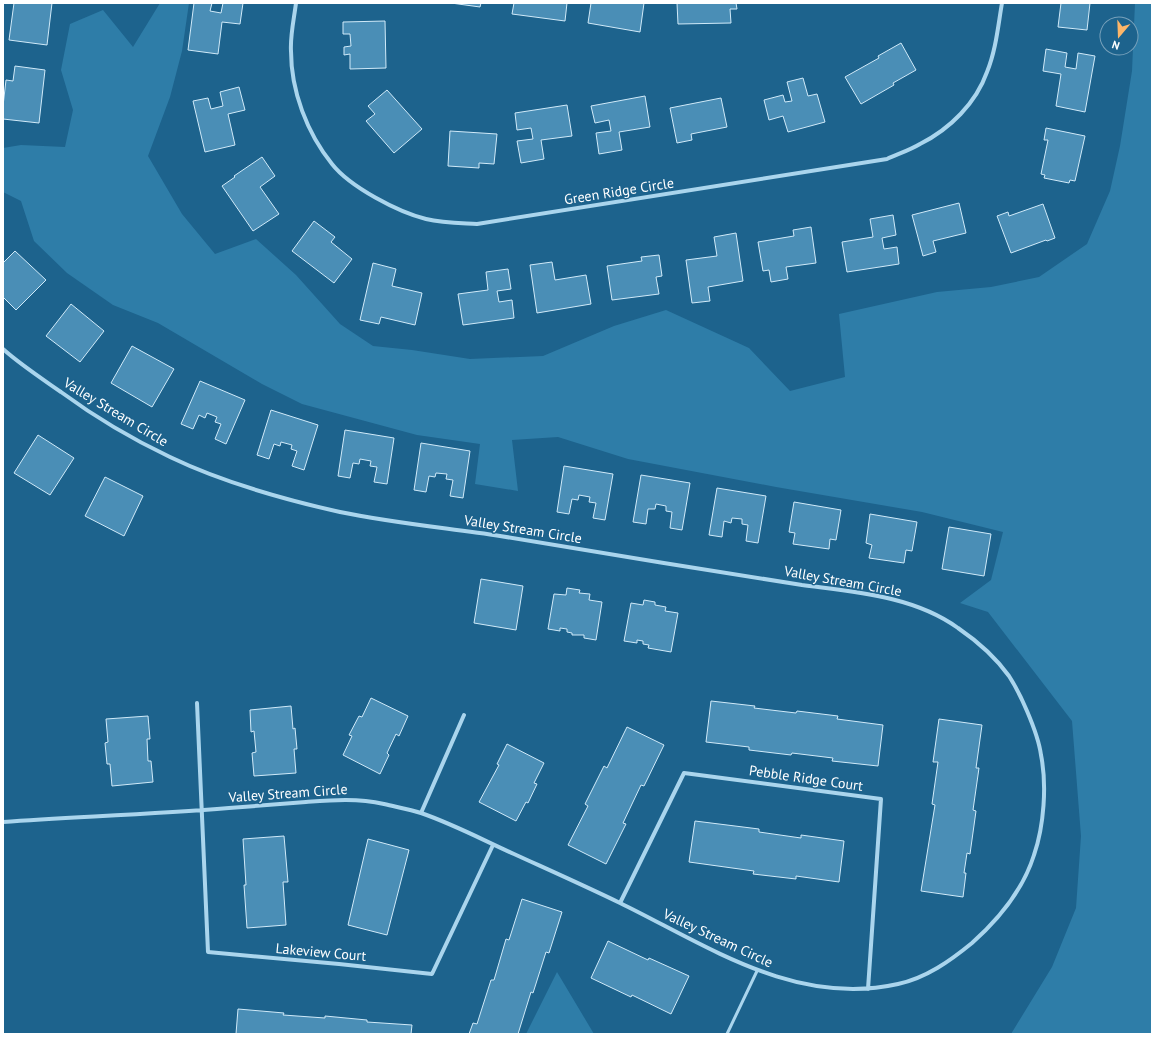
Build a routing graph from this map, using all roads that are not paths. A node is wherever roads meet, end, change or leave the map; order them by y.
1 (296, 3) edge
2 (1002, 3) edge
3 (3, 349) edge
4 (197, 703) dead end
5 (464, 715) dead end
6 (202, 810) junction
7 (421, 813) junction
8 (3, 822) edge
9 (493, 845) junction
10 (620, 903) junction
11 (757, 971) junction
12 (868, 989) junction
13 (727, 1034) edge

1 - 2 street, Green Ridge Circle
3 - 12 street, Valley Stream Circle
4 - 6 street
5 - 7 street
6 - 7 street, Valley Stream Circle
6 - 8 street, Valley Stream Circle
6 - 9 street, Lakeview Court
7 - 9 street, Valley Stream Circle
9 - 10 street, Valley Stream Circle
10 - 11 street, Valley Stream Circle
10 - 12 street, Pebble Ridge Court
11 - 12 street, Valley Stream Circle
11 - 13 lane

